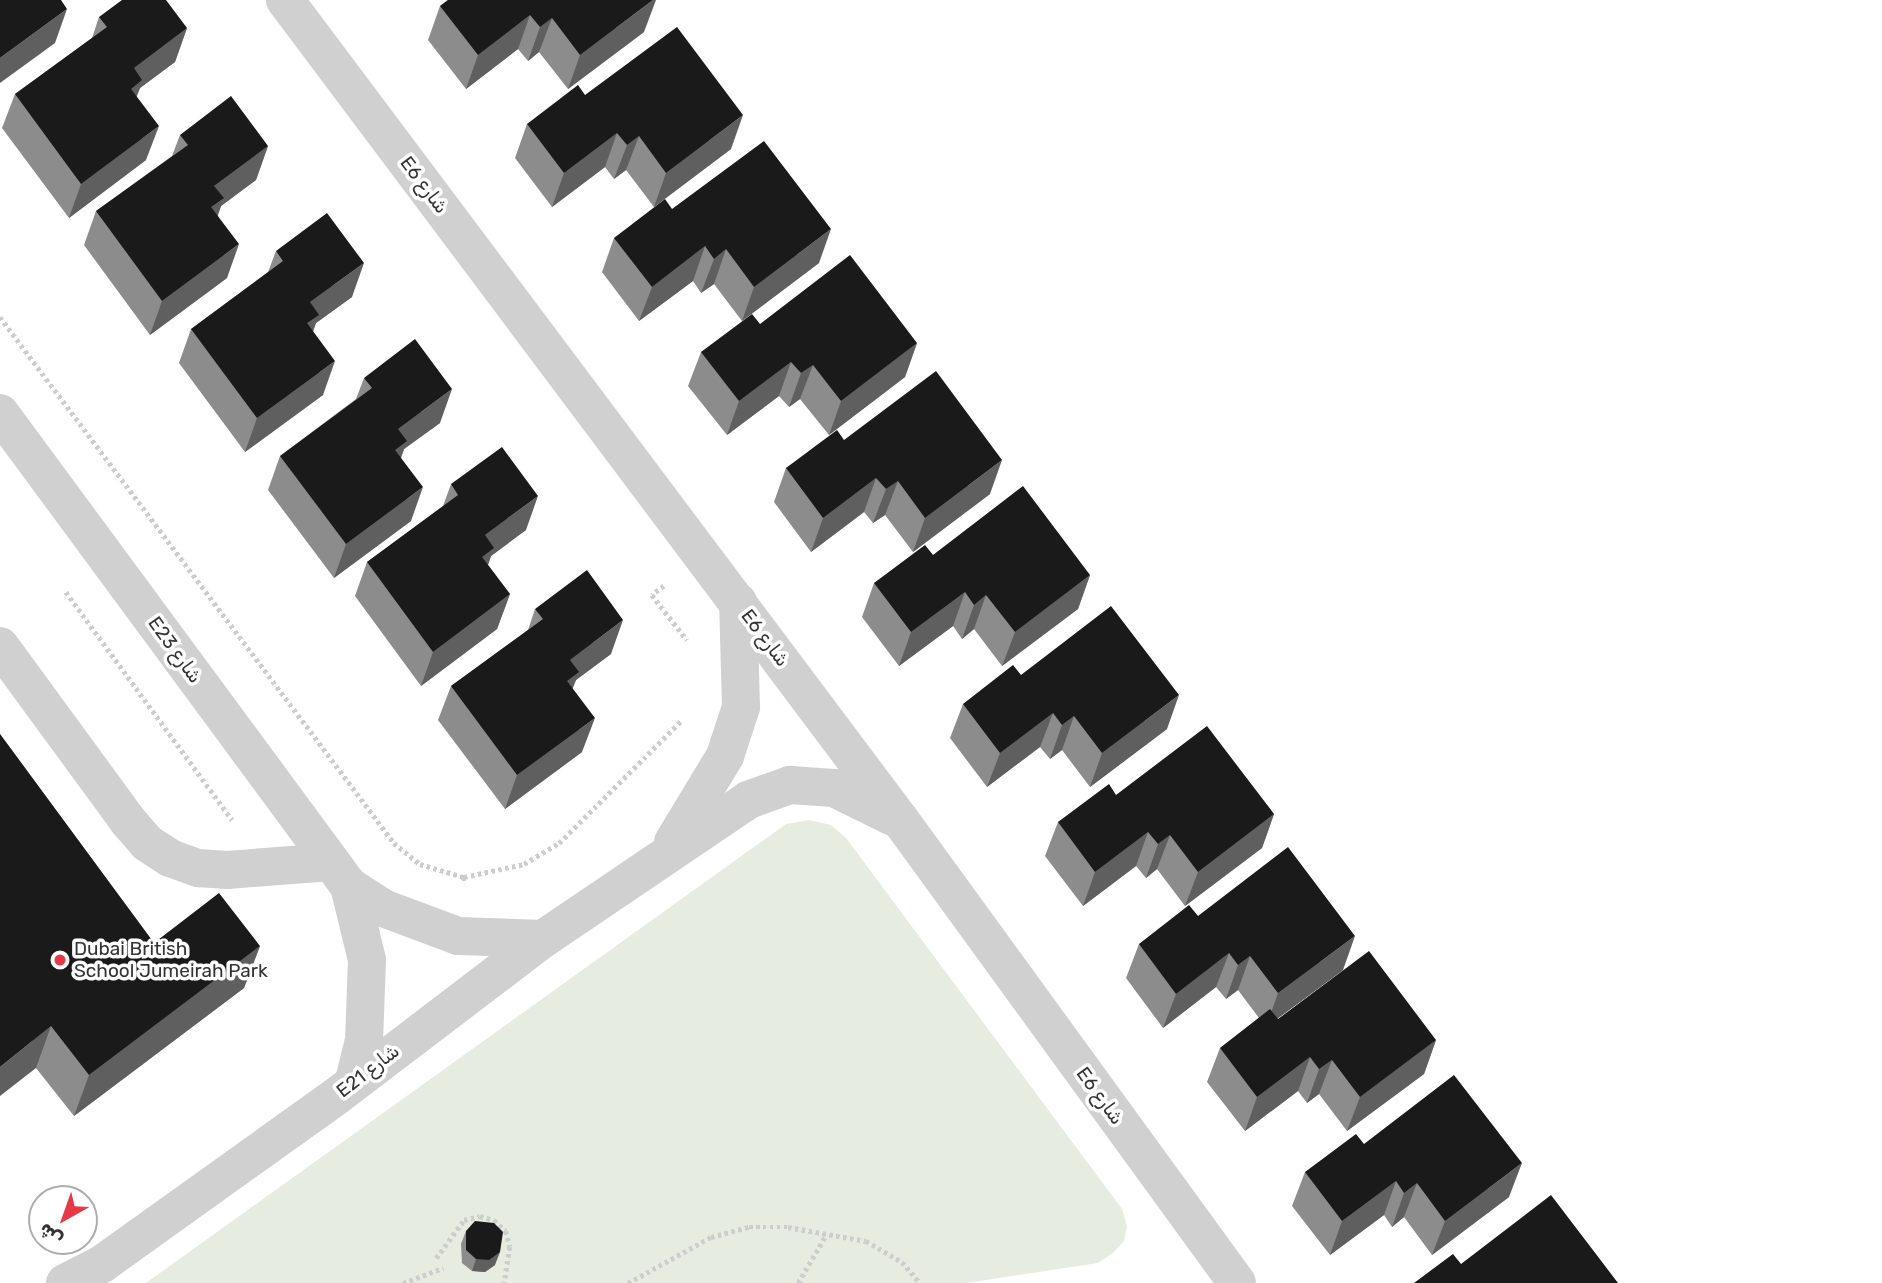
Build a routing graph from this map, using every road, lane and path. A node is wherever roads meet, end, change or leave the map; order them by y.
1 (285, 0) edge
2 (0, 317) edge
3 (0, 413) edge
4 (702, 556) junction
5 (64, 590) dead end
6 (738, 602) junction
7 (0, 646) edge
8 (694, 649) dead end
9 (689, 711) dead end
10 (901, 821) junction
11 (666, 852) junction
12 (266, 866) junction
13 (340, 874) junction
14 (464, 877) junction
15 (457, 936) junction
16 (543, 939) junction
17 (354, 1081) junction
18 (826, 1236) junction
19 (436, 1258) dead end
20 (443, 1268) dead end
21 (65, 1283) edge
22 (403, 1283) edge
23 (503, 1283) edge
24 (628, 1283) edge
25 (798, 1283) edge
26 (920, 1283) edge
27 (1235, 1283) edge

1 - 4 street, E6 شارع
2 - 14 path
3 - 13 street, E23 شارع
4 - 6 street, E6 شارع
4 - 8 path
5 - 12 path
6 - 10 street, E6 شارع
6 - 11 street, E21 شارع
7 - 12 street
9 - 14 path
10 - 11 street, E21 شارع
10 - 27 street, E6 شارع
11 - 16 street, E21 شارع
12 - 13 street
13 - 15 street, E23 شارع
13 - 17 street, E23 شارع
14 - 15 path
15 - 16 street, E23 شارع
16 - 17 street, E21 شارع
17 - 21 street, E21 شارع
18 - 24 path
18 - 25 path
18 - 26 path
19 - 23 path
20 - 22 path

